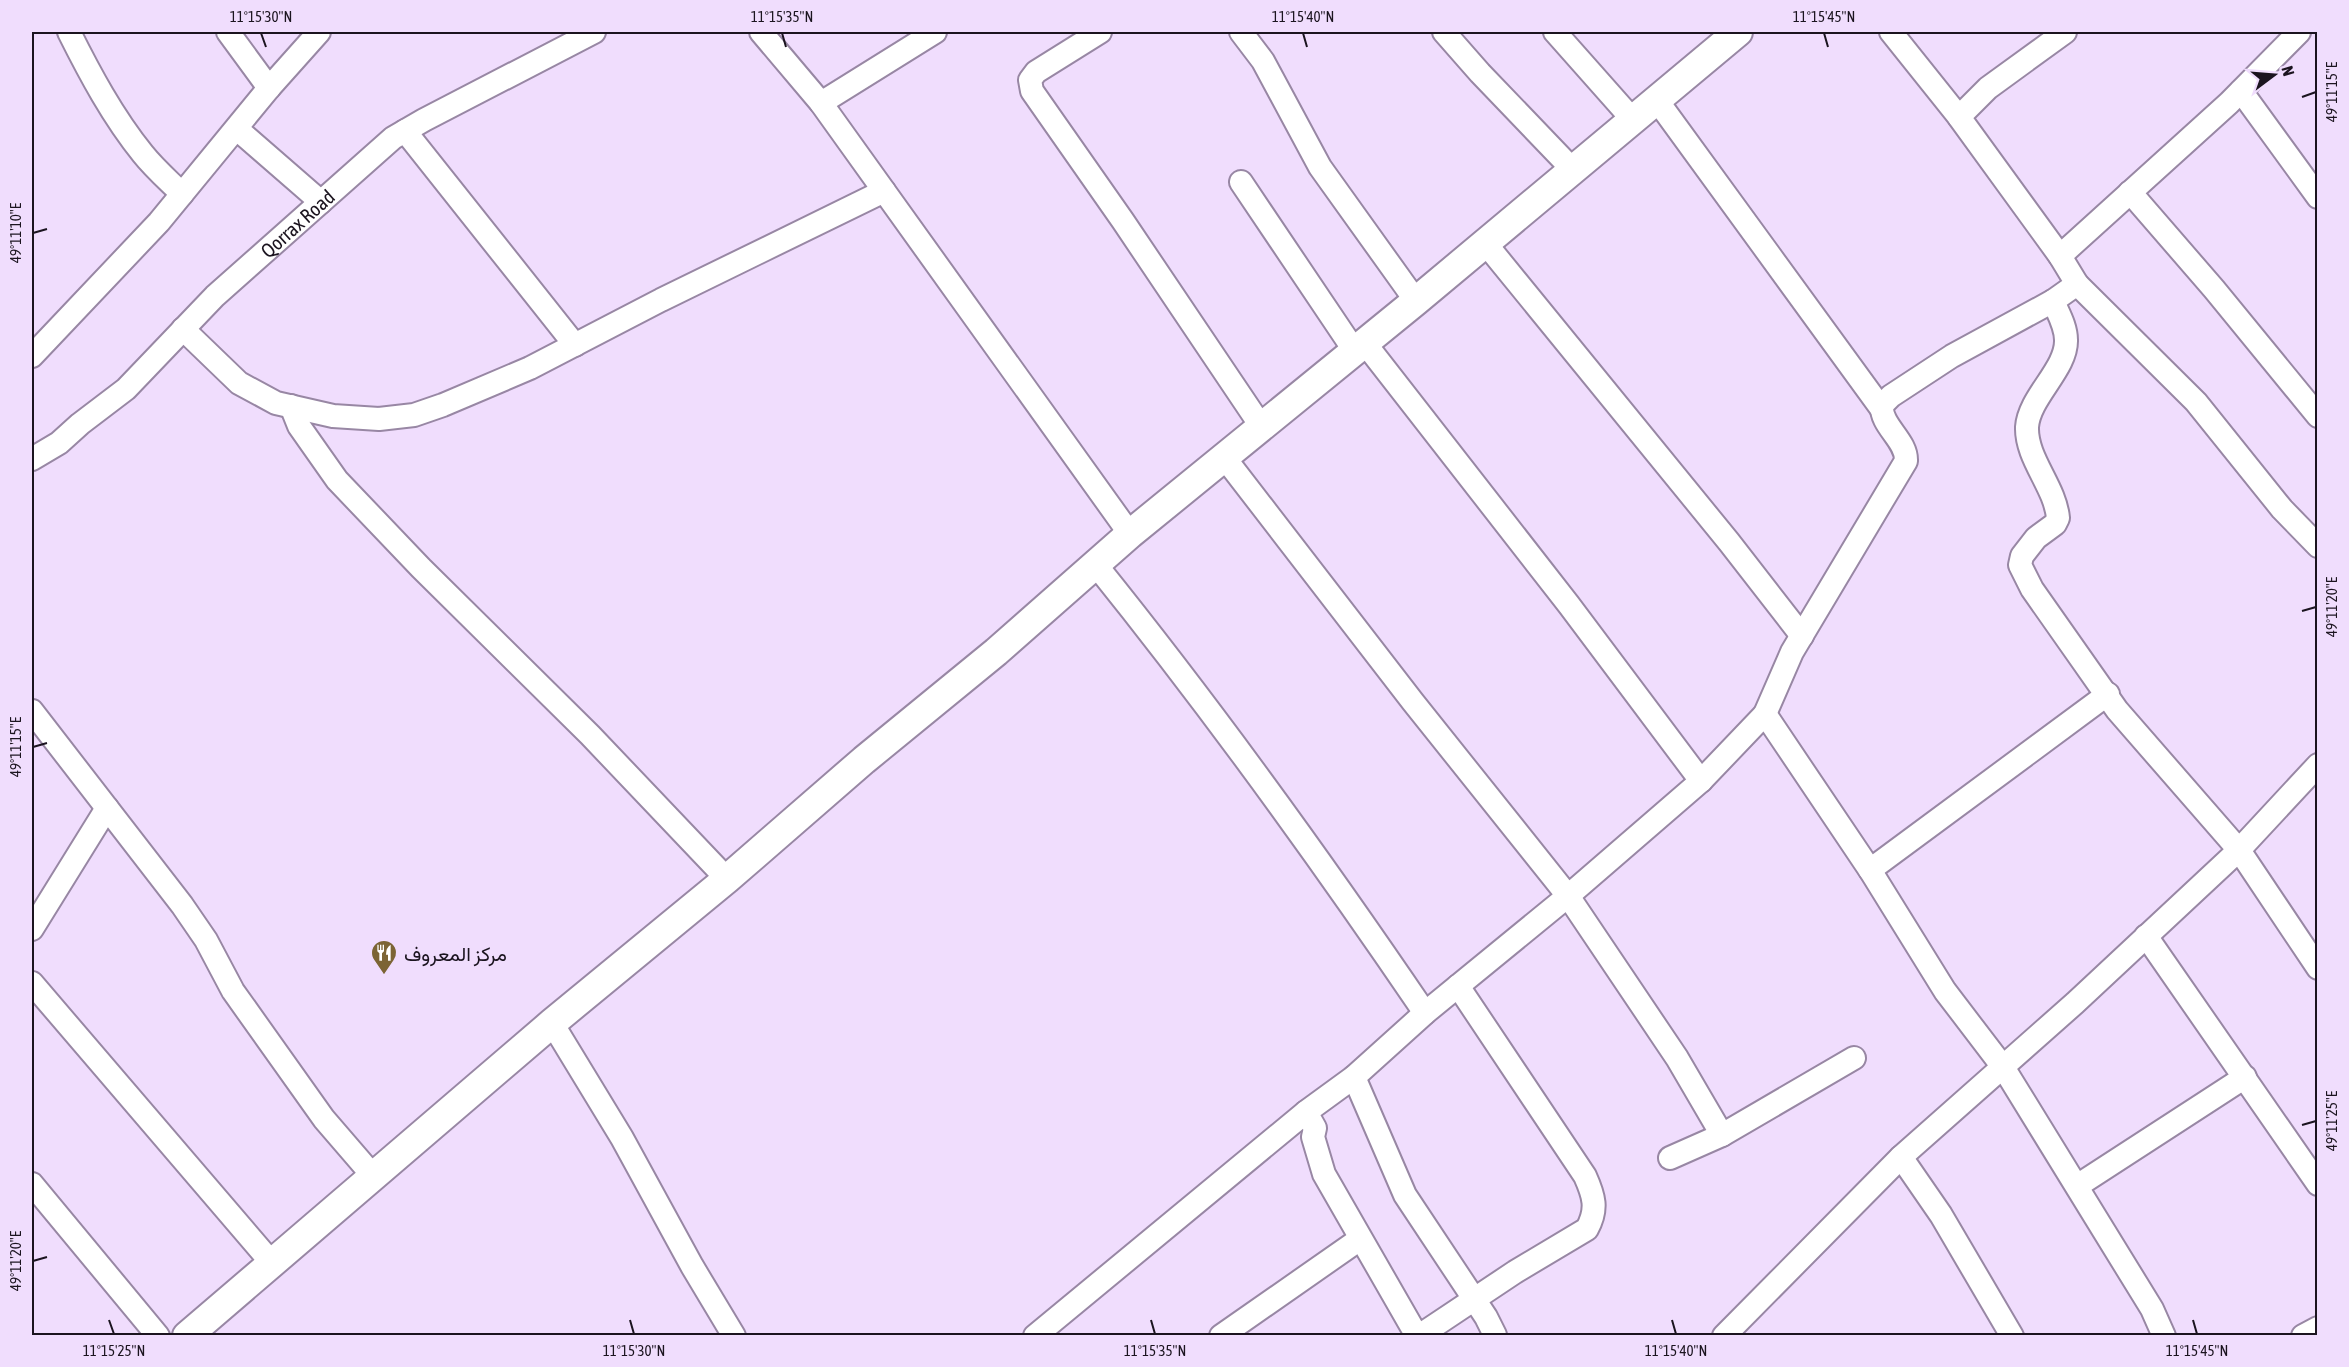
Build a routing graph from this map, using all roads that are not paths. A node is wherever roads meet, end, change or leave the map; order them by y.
1 (69, 32) edge
2 (228, 32) edge
3 (319, 32) edge
4 (594, 32) edge
5 (761, 32) edge
6 (935, 32) edge
7 (1100, 32) edge
8 (1241, 32) edge
9 (1444, 32) edge
10 (1555, 32) edge
11 (1738, 32) edge
12 (1891, 32) edge
13 (2066, 32) edge
14 (2299, 32) edge
15 (268, 88) junction
16 (2241, 92) junction
17 (1656, 99) junction
18 (821, 103) junction
19 (1959, 117) junction
20 (1633, 120) junction
21 (237, 129) junction
22 (405, 131) junction
23 (1574, 171) junction
24 (1241, 182) dead end
25 (884, 191) junction
26 (2130, 192) junction
27 (183, 194) junction
28 (2318, 197) edge
29 (321, 202) junction
30 (1486, 244) junction
31 (2061, 256) junction
32 (2077, 284) junction
33 (1416, 301) junction
34 (2053, 301) junction
35 (183, 329) junction
36 (575, 345) junction
37 (1359, 346) junction
38 (32, 356) edge
39 (291, 405) junction
40 (1881, 408) junction
41 (2318, 416) edge
42 (1261, 426) junction
43 (1224, 457) junction
44 (32, 459) edge
45 (1130, 534) junction
46 (2318, 546) edge
47 (1096, 565) junction
48 (1802, 636) junction
49 (2108, 694) junction
50 (32, 711) edge
51 (1766, 714) junction
52 (2318, 765) edge
53 (1701, 781) junction
54 (106, 808) junction
55 (2239, 850) junction
56 (1870, 870) junction
57 (727, 879) junction
58 (1568, 896) junction
59 (33, 921) edge
60 (2146, 936) junction
61 (2318, 968) edge
62 (32, 983) edge
63 (1458, 986) junction
64 (1425, 1013) junction
65 (552, 1023) junction
66 (1854, 1058) dead end
67 (2003, 1067) junction
68 (1354, 1077) junction
69 (2245, 1077) junction
70 (1306, 1112) junction
71 (1722, 1136) junction
72 (1901, 1157) junction
73 (1670, 1158) dead end
74 (374, 1177) junction
75 (32, 1184) edge
76 (2318, 1184) edge
77 (2077, 1186) junction
78 (1360, 1239) junction
79 (271, 1262) junction
80 (1474, 1300) junction
81 (2318, 1328) edge
82 (158, 1335) edge
83 (187, 1335) edge
84 (734, 1335) edge
85 (1035, 1335) edge
86 (1221, 1335) edge
87 (1418, 1335) edge
88 (1495, 1335) edge
89 (1724, 1335) edge
90 (2012, 1335) edge
91 (2164, 1335) edge
92 (2303, 1335) edge

1 - 27 street
2 - 15 street
3 - 15 street
4 - 22 street, Qorrax Road
5 - 18 street
6 - 18 street
7 - 42 street
8 - 33 street
9 - 23 street
10 - 20 street
11 - 17 main road
12 - 19 street
13 - 19 street
14 - 16 street
15 - 21 street
16 - 26 street
16 - 28 street
17 - 20 main road
17 - 40 street
18 - 25 street
19 - 31 street
20 - 23 main road
21 - 27 street
21 - 29 street
22 - 29 street, Qorrax Road
22 - 36 street
23 - 30 main road
24 - 37 street
25 - 36 street
25 - 45 street
26 - 31 street
26 - 41 street
27 - 38 street
29 - 35 street, Qorrax Road
30 - 33 main road
30 - 48 street
31 - 32 street
32 - 34 street
32 - 46 street
33 - 37 main road
34 - 40 street
34 - 49 street
35 - 39 street
35 - 44 street, Qorrax Road
36 - 39 street
37 - 42 main road
37 - 53 street
39 - 57 street
40 - 48 street
42 - 43 main road
43 - 45 main road
43 - 58 street
45 - 47 main road
47 - 57 main road
47 - 64 street
48 - 51 street
49 - 55 street
49 - 56 street
50 - 54 street
51 - 53 street
51 - 56 street
52 - 55 street
53 - 58 street
54 - 59 street
54 - 74 street
55 - 60 street
55 - 61 street
56 - 67 street
57 - 65 main road
58 - 63 street
58 - 71 street
60 - 67 street
60 - 69 street
62 - 79 street
63 - 64 street
63 - 80 street
64 - 68 street
65 - 74 main road
65 - 84 street
66 - 71 street
67 - 72 street
67 - 77 street
68 - 70 street
68 - 80 street
69 - 76 street
69 - 77 street
70 - 78 street
70 - 85 street
71 - 73 street
72 - 89 street
72 - 90 street
74 - 79 main road
75 - 82 street
77 - 91 street
78 - 86 street
78 - 87 street
79 - 83 main road
80 - 87 street
80 - 88 street
81 - 92 street

